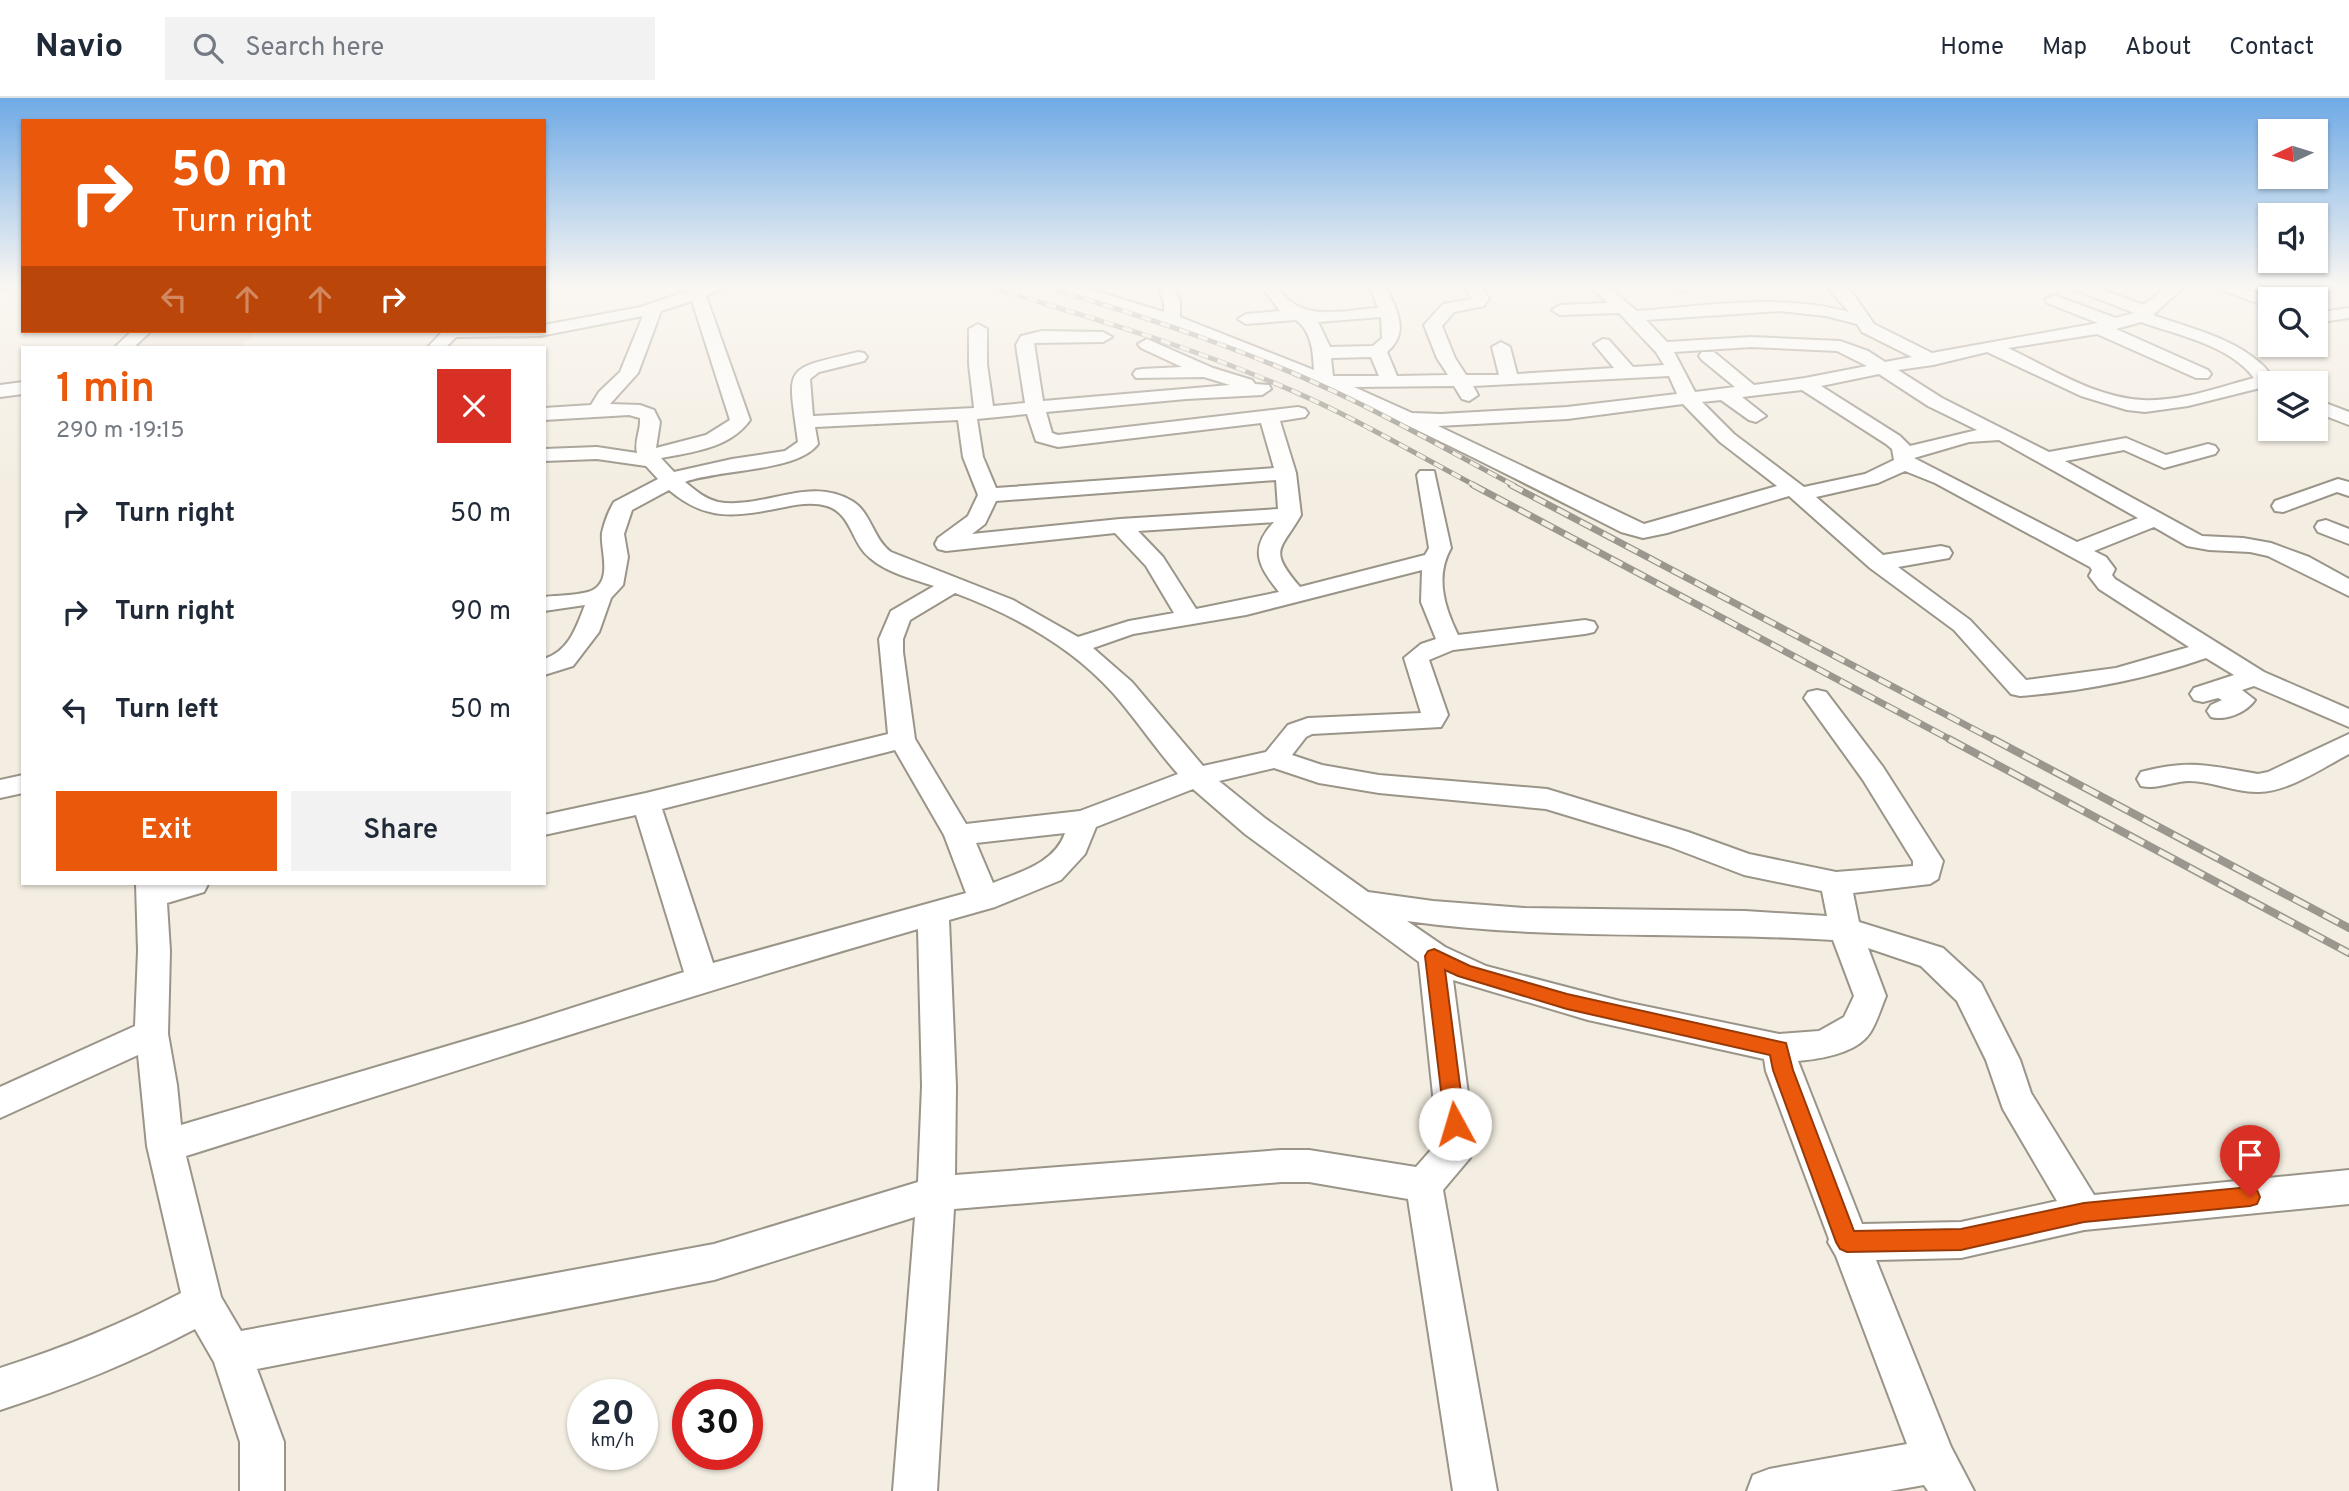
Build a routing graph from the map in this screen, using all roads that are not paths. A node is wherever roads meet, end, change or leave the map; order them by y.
1 (639, 352) edge
2 (718, 352) edge
3 (978, 352) edge
4 (1027, 352) edge
5 (1164, 352) edge
6 (1259, 352) edge
7 (1350, 352) edge
8 (1378, 352) edge
9 (1444, 352) edge
10 (1503, 352) edge
11 (1610, 352) edge
12 (1665, 352) edge
13 (1856, 352) edge
14 (1918, 352) edge
15 (1963, 352) edge
16 (2002, 352) edge
17 (2158, 352) edge
18 (2231, 352) edge
19 (1323, 353) joint
20 (1708, 356) dead end
21 (858, 357) dead end
22 (1933, 359) junction
23 (1882, 369) junction
24 (1676, 370) junction
25 (2258, 371) edge
26 (1207, 372) junction
27 (1628, 373) junction
28 (1142, 374) dead end
29 (2202, 374) dead end
30 (1517, 380) junction
31 (1462, 381) junction
32 (1325, 382) junction
33 (1391, 382) junction
34 (1805, 384) junction
35 (2258, 386) edge
36 (21, 388) edge
37 (1262, 390) junction
38 (0, 391) edge
39 (1751, 391) junction
40 (1726, 394) junction
41 (1689, 400) junction
42 (1035, 408) junction
43 (599, 409) junction
44 (2328, 410) edge
45 (976, 413) junction
46 (546, 414) edge
47 (1552, 414) junction
48 (1756, 416) dead end
49 (1269, 417) junction
50 (1481, 418) junction
51 (1405, 419) junction
52 (2349, 419) edge
53 (805, 422) junction
54 (2012, 430) junction
55 (1968, 436) junction
56 (2207, 450) dead end
57 (546, 455) edge
58 (1911, 456) junction
59 (650, 458) junction
60 (2047, 458) junction
61 (2019, 465) dead end
62 (1286, 473) junction
63 (1965, 474) dead end
64 (1427, 475) dead end
65 (672, 481) junction
66 (2349, 490) edge
67 (1796, 491) junction
68 (988, 495) junction
69 (2283, 506) dead end
70 (1290, 515) junction
71 (2156, 519) junction
72 (1121, 526) junction
73 (2326, 527) dead end
74 (2349, 537) edge
75 (946, 544) junction
76 (2076, 550) junction
77 (1941, 553) dead end
78 (1433, 560) junction
79 (1878, 564) junction
80 (2349, 565) edge
81 (910, 569) junction
82 (2319, 571) junction
83 (953, 584) junction
84 (2349, 589) edge
85 (600, 596) junction
86 (1295, 596) junction
87 (546, 604) edge
88 (1190, 619) junction
89 (1585, 627) dead end
90 (1450, 643) junction
91 (1074, 646) junction
92 (2208, 649) junction
93 (546, 666) edge
94 (2255, 677) junction
95 (1817, 698) dead end
96 (2214, 698) dead end
97 (2349, 719) edge
98 (902, 739) junction
99 (2349, 743) edge
100 (1275, 759) junction
101 (1197, 777) junction
102 (2151, 779) dead end
103 (21, 784) edge
104 (0, 789) edge
105 (646, 803) junction
106 (1084, 821) junction
107 (546, 825) edge
108 (958, 835) junction
109 (1836, 883) junction
110 (186, 885) edge
111 (151, 890) edge
112 (984, 899) junction
113 (1361, 902) junction
114 (933, 912) junction
115 (1845, 929) junction
116 (1434, 956) junction
117 (702, 979) junction
118 (151, 1034) junction
119 (1779, 1048) junction
120 (0, 1103) edge
121 (165, 1146) junction
122 (1424, 1185) junction
123 (2349, 1187) edge
124 (936, 1193) junction
125 (2084, 1213) junction
126 (1847, 1242) junction
127 (203, 1303) junction
128 (231, 1353) junction
129 (0, 1389) edge
130 (1943, 1476) edge
131 (1846, 1485) edge
132 (262, 1491) edge
133 (915, 1491) edge
134 (1475, 1491) edge
135 (1769, 1491) edge

1 - 43 street
2 - 59 street
3 - 45 street
4 - 42 street
5 - 26 street
6 - 32 street
7 - 19 street
8 - 33 street
9 - 31 street
10 - 30 street
11 - 27 street
12 - 24 street
13 - 23 street
14 - 22 street
15 - 22 street
16 - 35 street
17 - 29 street
18 - 25 street
19 - 32 street
20 - 39 street
21 - 53 street
22 - 23 street
23 - 34 street
23 - 54 street
24 - 27 street
24 - 41 street
26 - 28 street
26 - 37 street
27 - 30 street
30 - 31 street
30 - 47 street
31 - 33 street
31 - 50 street
32 - 33 street
32 - 51 street
34 - 39 street
34 - 58 street
36 - 38 street
37 - 42 street
37 - 49 street
39 - 40 street
40 - 41 street
40 - 48 street
41 - 47 street
41 - 67 street
42 - 45 street
42 - 49 street
43 - 46 street
43 - 59 street
44 - 52 street
45 - 53 street
45 - 68 street
47 - 50 street
49 - 62 street
50 - 51 street
51 - 67 street
53 - 65 street
54 - 55 street
54 - 60 street
55 - 58 street
55 - 61 street
56 - 60 street
57 - 59 street
58 - 63 street
58 - 67 street
58 - 76 street
59 - 65 street
60 - 71 street
62 - 68 street
62 - 70 street
64 - 78 street
65 - 81 street
65 - 85 street
66 - 69 street
67 - 79 street
68 - 75 street
70 - 72 street
70 - 86 street
71 - 76 street
71 - 82 street
72 - 75 street
72 - 88 street
73 - 74 street
75 - 81 street
76 - 92 street
77 - 79 street
78 - 86 street
78 - 90 street
79 - 92 street
80 - 82 street
81 - 83 street
82 - 84 street
83 - 91 street
83 - 98 street
85 - 87 street
85 - 93 street
86 - 88 street
88 - 91 street
89 - 90 street
90 - 100 street
91 - 101 street
92 - 94 street
94 - 96 street
94 - 97 street
95 - 109 street
98 - 105 street
98 - 108 street
99 - 102 street
100 - 101 street
100 - 109 street
101 - 106 street
101 - 113 street
103 - 104 street
105 - 107 street
105 - 117 street
106 - 108 street
106 - 112 street
108 - 112 street
109 - 115 street
110 - 111 street
111 - 118 street
112 - 114 street
113 - 115 street
113 - 116 street
114 - 117 street
114 - 124 street
115 - 119 street
115 - 125 street
116 - 119 street
116 - 122 street
117 - 121 street
118 - 120 street
118 - 121 street
119 - 126 street
121 - 127 street
122 - 124 street
122 - 134 street
123 - 125 street
124 - 128 street
124 - 133 street
125 - 126 street
126 - 130 street
127 - 128 street
127 - 129 street
128 - 132 street
130 - 131 street
131 - 135 street

